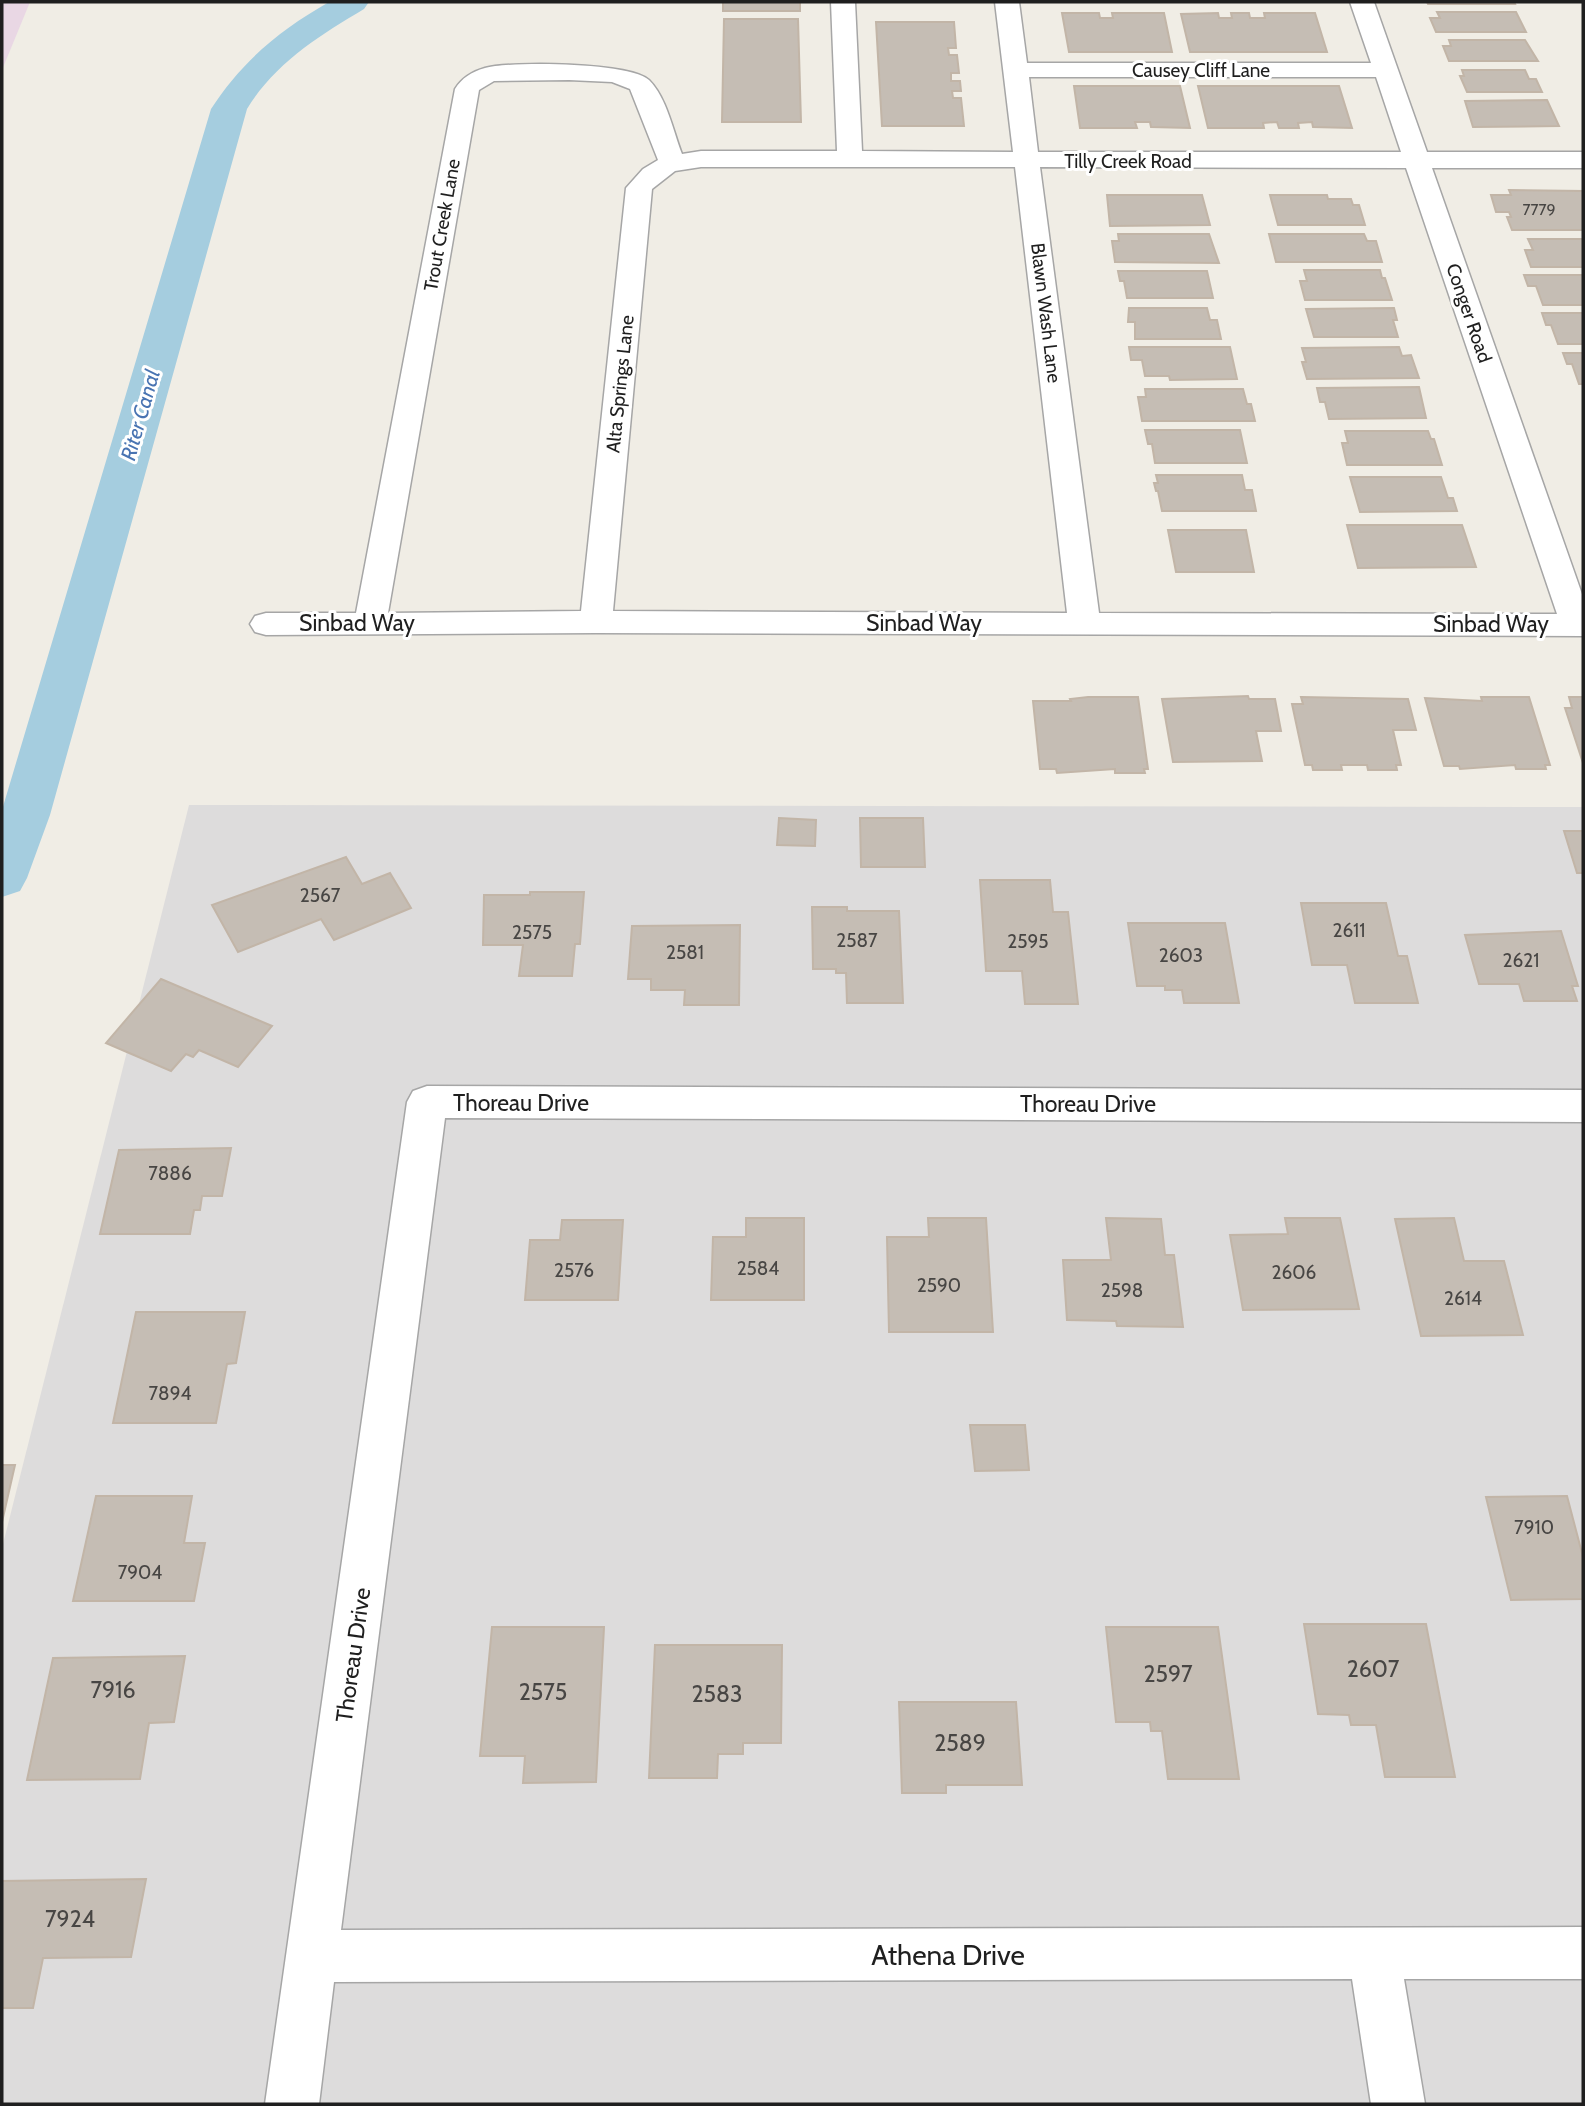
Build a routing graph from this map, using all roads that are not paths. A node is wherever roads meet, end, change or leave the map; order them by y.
1 (843, 2) edge
2 (1007, 2) edge
3 (1362, 2) edge
4 (1016, 70) junction
5 (1385, 70) junction
6 (850, 160) junction
7 (1416, 160) junction
8 (1583, 160) edge
9 (1027, 161) junction
10 (672, 163) junction
11 (596, 622) junction
12 (265, 624) dead end
13 (370, 624) junction
14 (1084, 624) junction
15 (1580, 625) edge
16 (1583, 1106) edge
17 (1583, 1953) edge
18 (1374, 1955) junction
19 (313, 1956) junction
20 (292, 2104) edge
21 (1398, 2104) edge

1 - 6 street
2 - 4 street, Blawn Wash Lane
3 - 5 street, Conger Road
4 - 5 street, Causey Cliff Lane
4 - 9 street, Blawn Wash Lane
5 - 7 street, Conger Road
6 - 9 street, Tilly Creek Road
6 - 10 street, Tilly Creek Road
7 - 8 street, Tilly Creek Road
7 - 9 street, Tilly Creek Road
7 - 15 street, Conger Road
9 - 14 street, Blawn Wash Lane
10 - 11 street, Alta Springs Lane
10 - 13 street, Trout Creek Lane
11 - 13 street, Sinbad Way
11 - 14 street, Sinbad Way
12 - 13 street, Sinbad Way
14 - 15 street, Sinbad Way
16 - 19 street, Thoreau Drive
17 - 18 street, Athena Drive
18 - 19 street, Athena Drive
18 - 21 street
19 - 20 street, Thoreau Drive

